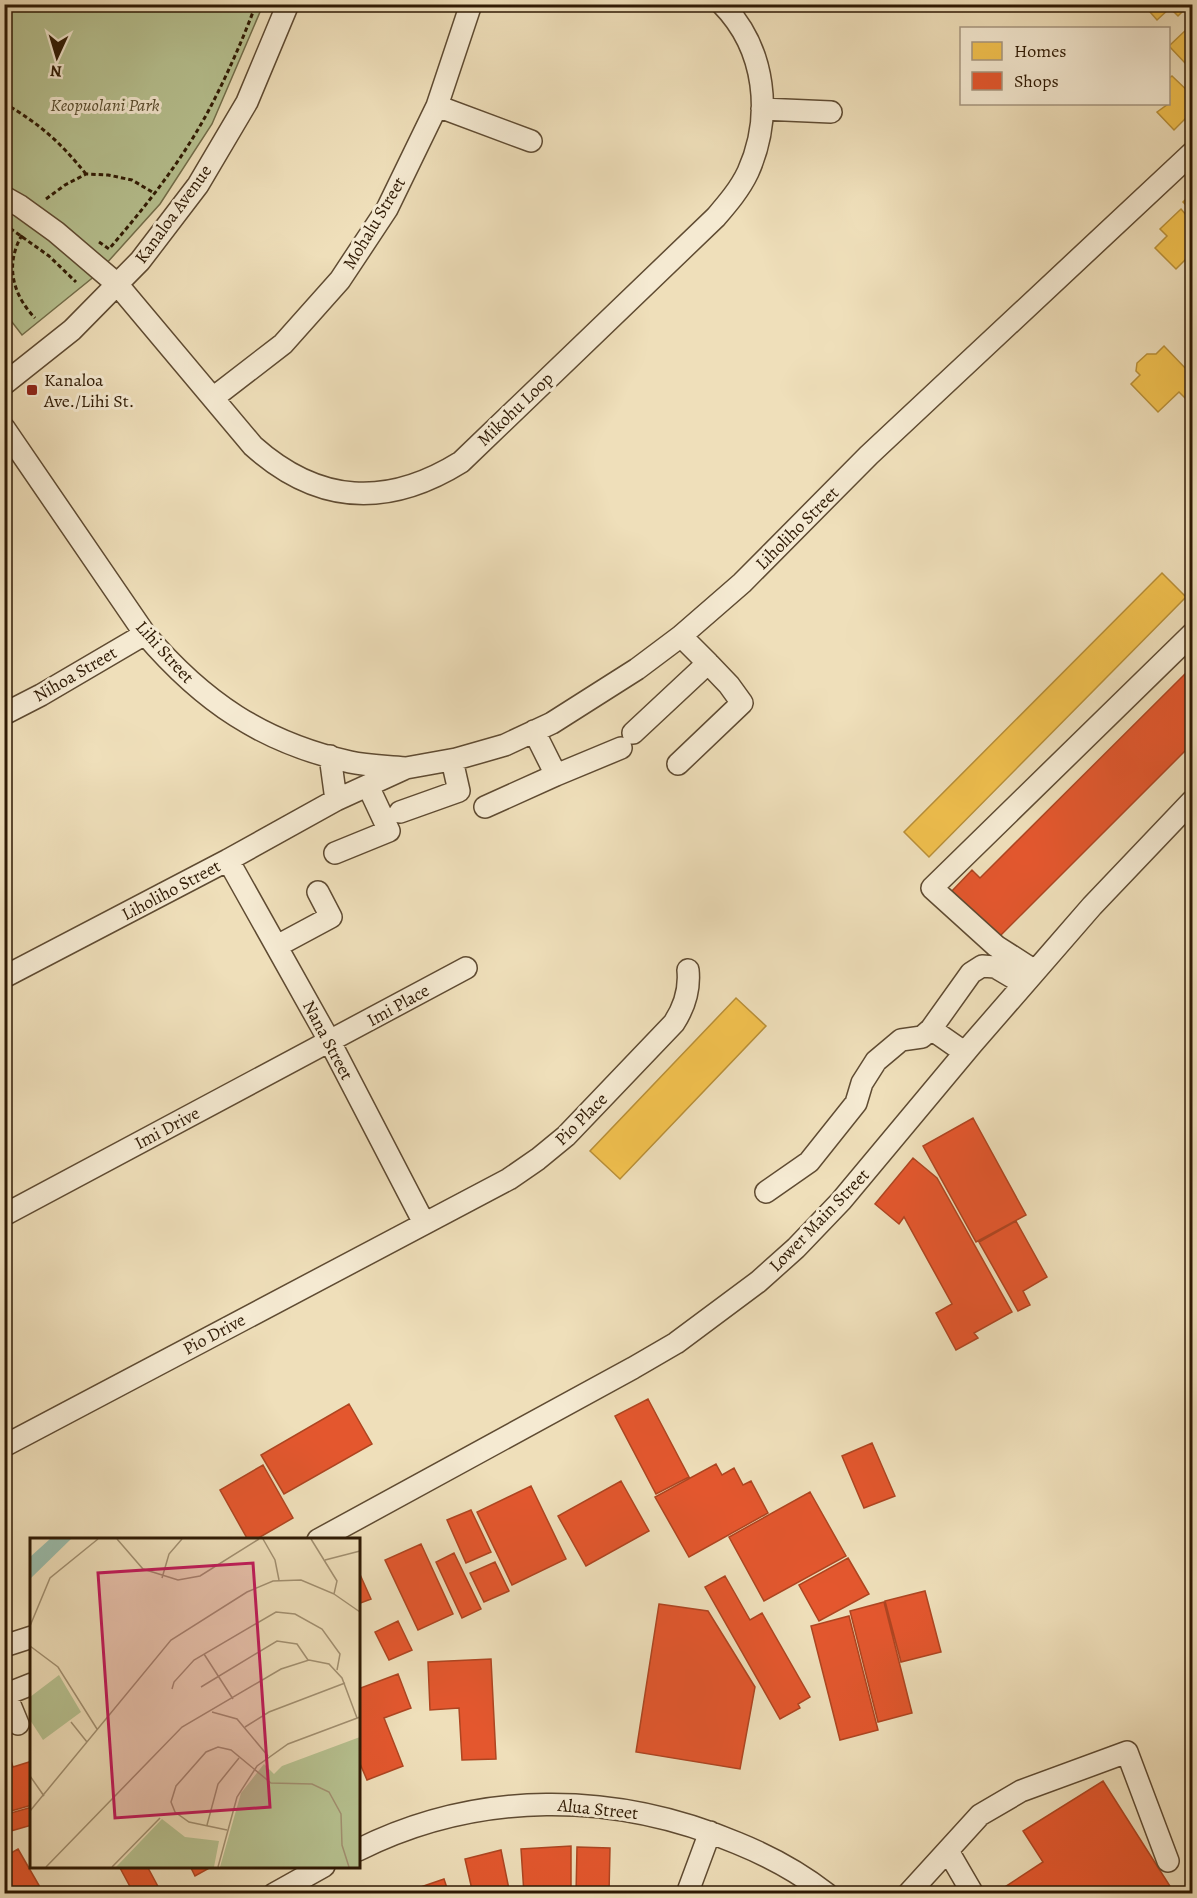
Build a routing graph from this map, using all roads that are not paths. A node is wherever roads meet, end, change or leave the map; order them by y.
1 (288, 4) edge
2 (471, 4) edge
3 (723, 4) edge
4 (437, 106) junction
5 (762, 109) junction
6 (831, 112) dead end
7 (531, 141) dead end
8 (1192, 153) edge
9 (4, 197) edge
10 (117, 285) junction
11 (4, 384) edge
12 (213, 398) junction
13 (4, 428) edge
14 (145, 634) junction
15 (1192, 634) edge
16 (681, 636) junction
17 (708, 663) junction
18 (4, 714) edge
19 (534, 731) junction
20 (330, 756) junction
21 (452, 760) junction
22 (678, 764) dead end
23 (406, 768) junction
24 (556, 775) junction
25 (368, 786) junction
26 (336, 800) junction
27 (1192, 801) edge
28 (484, 807) dead end
29 (400, 812) dead end
30 (335, 854) dead end
31 (228, 860) junction
32 (318, 892) dead end
33 (277, 946) junction
34 (466, 968) dead end
35 (688, 970) dead end
36 (1030, 977) junction
37 (4, 978) edge
38 (931, 1029) junction
39 (330, 1042) junction
40 (964, 1052) junction
41 (766, 1192) dead end
42 (4, 1215) edge
43 (424, 1223) junction
44 (4, 1446) edge
45 (320, 1538) edge
46 (30, 1637) edge
47 (4, 1646) edge
48 (30, 1685) edge
49 (5, 1695) edge
50 (18, 1724) edge
51 (710, 1832) junction
52 (360, 1849) edge
53 (948, 1851) junction
54 (1168, 1861) dead end
55 (320, 1868) edge
56 (274, 1893) edge
57 (687, 1893) edge
58 (827, 1893) edge
59 (908, 1893) edge
60 (973, 1893) edge

1 - 10 street, Kanaloa Avenue
2 - 4 street, Mohalu Street
3 - 5 street, Mikohu Loop
4 - 7 street
4 - 12 street, Mohalu Street
5 - 6 street
5 - 12 street, Mikohu Loop
8 - 16 street, Liholiho Street
9 - 10 street, Mikohu Loop
10 - 11 street, Kanaloa Avenue
10 - 12 street, Mikohu Loop
13 - 14 street, Lihi Street
14 - 18 street, Nihoa Street
14 - 20 street, Lihi Street
15 - 36 street
16 - 17 street
16 - 19 street, Liholiho Street
17 - 22 street
17 - 24 street
19 - 21 street, Liholiho Street
19 - 24 street
20 - 23 street, Lihi Street
20 - 26 street
21 - 23 street, Liholiho Street
21 - 29 street
23 - 25 street, Liholiho Street
24 - 28 street
25 - 26 street, Liholiho Street
25 - 30 street
26 - 31 street, Liholiho Street
27 - 36 street, Lower Main Street
31 - 33 street, Nana Street
31 - 37 street, Liholiho Street
32 - 33 street
33 - 39 street, Nana Street
34 - 39 street, Imi Place
35 - 43 street, Pio Place
36 - 38 street
36 - 40 street, Lower Main Street
38 - 40 street
38 - 41 street
39 - 42 street, Imi Drive
39 - 43 street, Nana Street
40 - 45 street, Lower Main Street
43 - 44 street, Pio Drive
46 - 47 street
48 - 49 street
49 - 50 street
51 - 52 street, Alua Street
51 - 57 street
51 - 58 street, Alua Street
53 - 54 street
53 - 59 street
53 - 60 street
55 - 56 street

